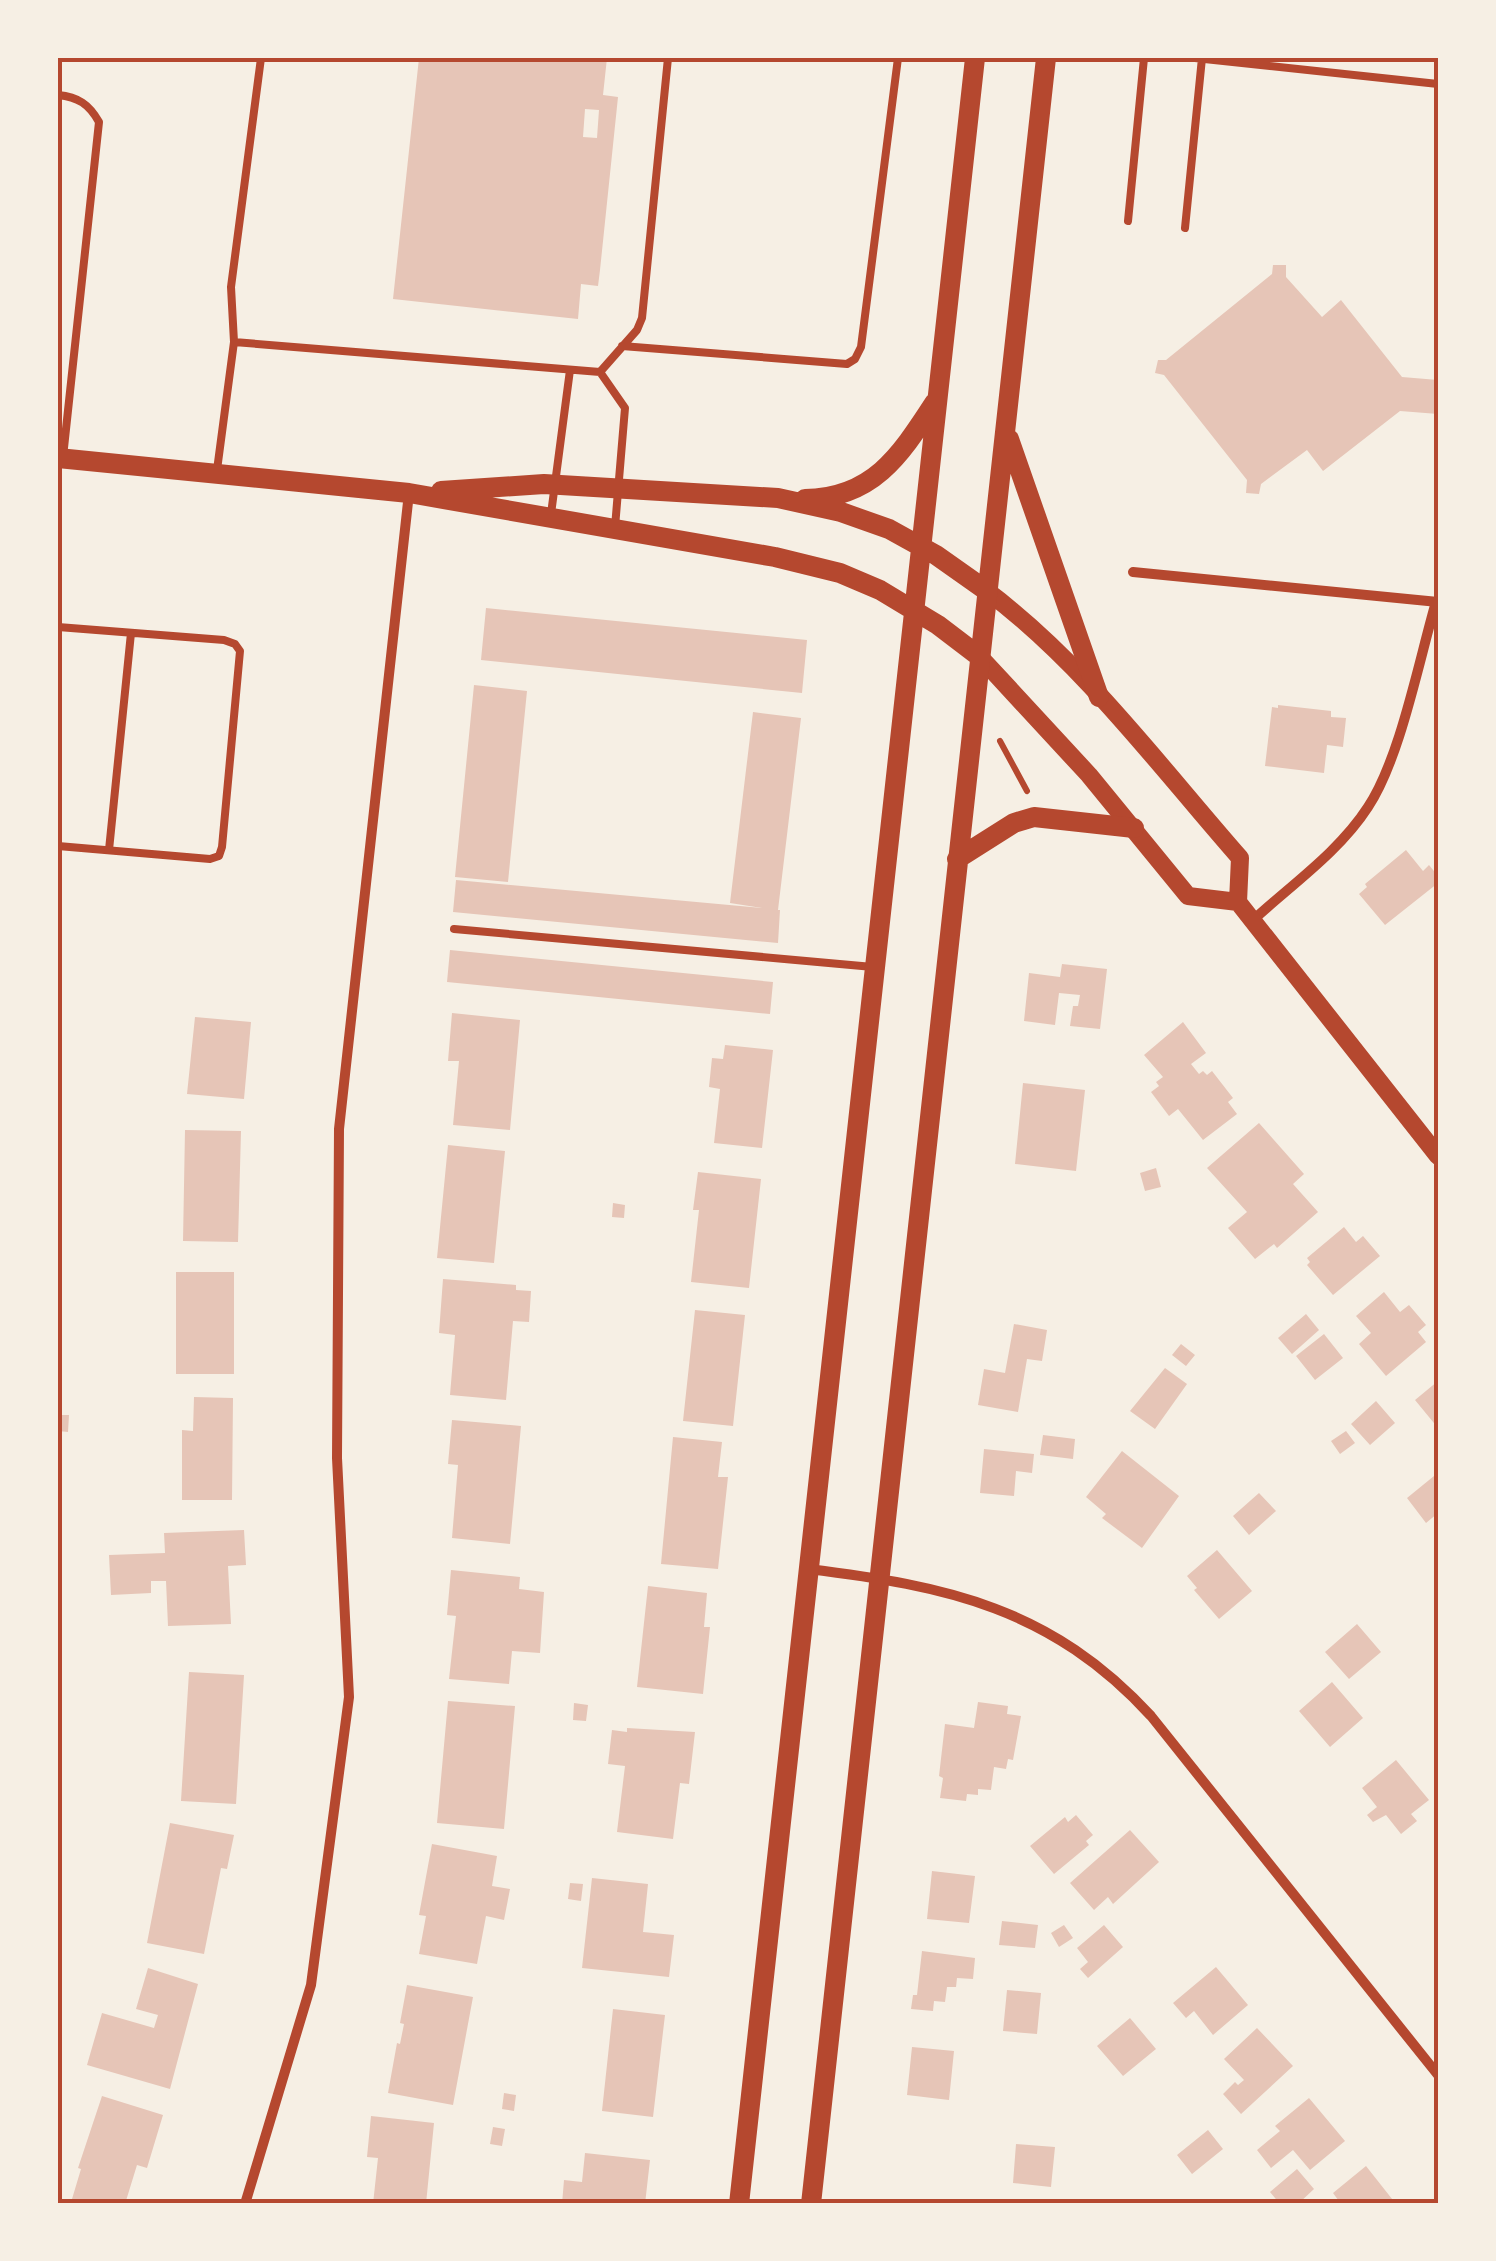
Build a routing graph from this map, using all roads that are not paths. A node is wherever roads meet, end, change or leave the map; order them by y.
1 (261, 58) edge
2 (668, 58) edge
3 (898, 58) edge
4 (974, 58) edge
5 (1046, 58) edge
6 (1144, 58) edge
7 (1199, 58) edge
8 (1438, 84) edge
9 (58, 94) edge
10 (1128, 220) dead end
11 (1185, 228) dead end
12 (234, 342) junction
13 (622, 346) junction
14 (570, 370) junction
15 (600, 372) junction
16 (936, 400) junction
17 (1006, 429) junction
18 (60, 458) edge
19 (217, 474) junction
20 (554, 485) junction
21 (620, 489) junction
22 (409, 493) junction
23 (778, 498) junction
24 (550, 517) junction
25 (615, 527) junction
26 (922, 546) junction
27 (1134, 572) dead end
28 (987, 590) junction
29 (1437, 602) edge
30 (915, 610) junction
31 (58, 626) edge
32 (131, 633) junction
33 (980, 657) junction
34 (1099, 697) junction
35 (1134, 828) junction
36 (58, 846) edge
37 (109, 850) junction
38 (957, 859) junction
39 (1238, 902) junction
40 (1252, 921) junction
41 (454, 930) dead end
42 (875, 968) junction
43 (1438, 1156) edge
44 (808, 1569) junction
45 (880, 1578) junction
46 (1438, 2074) edge
47 (245, 2204) edge
48 (739, 2204) edge
49 (811, 2204) edge

1 - 12 lane
2 - 13 lane
3 - 13 lane
4 - 16 main road
5 - 17 main road
6 - 10 lane
7 - 8 lane
7 - 11 lane
9 - 18 lane
12 - 14 lane
12 - 19 lane
13 - 15 lane
14 - 15 lane
14 - 20 lane
15 - 21 lane
16 - 23 main road
16 - 26 main road
17 - 28 main road
17 - 34 main road
18 - 19 main road
19 - 22 main road
20 - 21 main road
20 - 22 main road
20 - 24 lane
21 - 23 main road
21 - 25 lane
22 - 24 main road
22 - 47 street
23 - 26 main road
24 - 25 main road
25 - 30 main road
26 - 28 main road
26 - 30 main road
27 - 29 street
28 - 33 main road
28 - 34 street
29 - 40 street
30 - 33 main road
30 - 42 main road
31 - 32 lane
32 - 37 lane
32 - 37 lane
33 - 35 street
33 - 38 main road
34 - 39 street
35 - 38 main road
35 - 39 street
36 - 37 lane
38 - 45 main road
39 - 40 street
40 - 43 street
41 - 42 lane
42 - 44 main road
44 - 45 street
44 - 48 main road
45 - 46 street
45 - 49 main road

